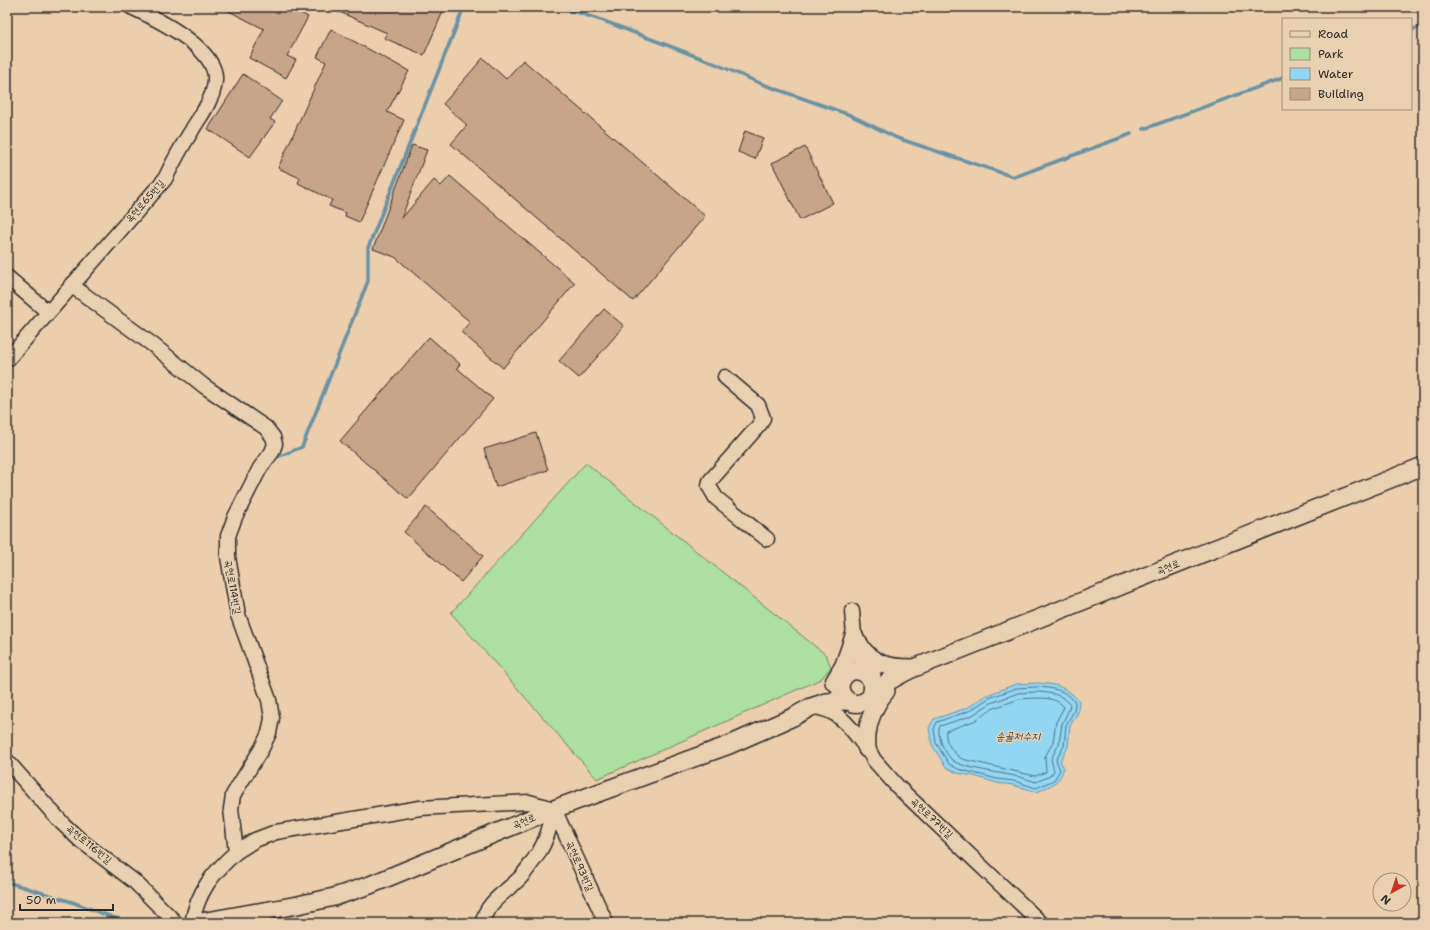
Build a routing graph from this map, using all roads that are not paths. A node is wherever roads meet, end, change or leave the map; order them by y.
1 (130, 7) edge
2 (7, 277) edge
3 (71, 285) junction
4 (48, 312) junction
5 (7, 360) edge
6 (725, 377) dead end
7 (1423, 466) edge
8 (768, 539) dead end
9 (852, 611) dead end
10 (854, 636) junction
11 (914, 668) junction
12 (843, 674) junction
13 (868, 675) junction
14 (871, 696) junction
15 (847, 701) junction
16 (811, 707) junction
17 (867, 750) junction
18 (7, 760) edge
19 (554, 809) junction
20 (236, 852) junction
21 (176, 923) edge
22 (192, 923) edge
23 (195, 923) edge
24 (483, 923) edge
25 (606, 923) edge
26 (1042, 923) edge

1 - 3 street, 옥현로65번길
2 - 4 street
3 - 4 street, 옥현로65번길
3 - 20 street, 곡현로114번길
4 - 5 street, 옥현로65번길
6 - 8 street
7 - 11 main road, 곡현로
9 - 10 street
10 - 11 main road
10 - 12 main road
10 - 13 main road
11 - 13 main road
11 - 14 main road, 곡현로
11 - 17 main road
12 - 13 main road
12 - 15 main road
12 - 16 main road
13 - 14 main road
14 - 15 main road, 곡현로
14 - 17 street, 곡현로77번길
15 - 16 main road, 곡현로
15 - 17 street
16 - 17 street
16 - 19 main road, 곡현로
17 - 26 street, 곡현로77번길
18 - 21 street, 곡현로116번길
19 - 20 street
19 - 23 main road, 곡현로
19 - 24 street
19 - 25 street, 곡현로93번길
20 - 22 street

